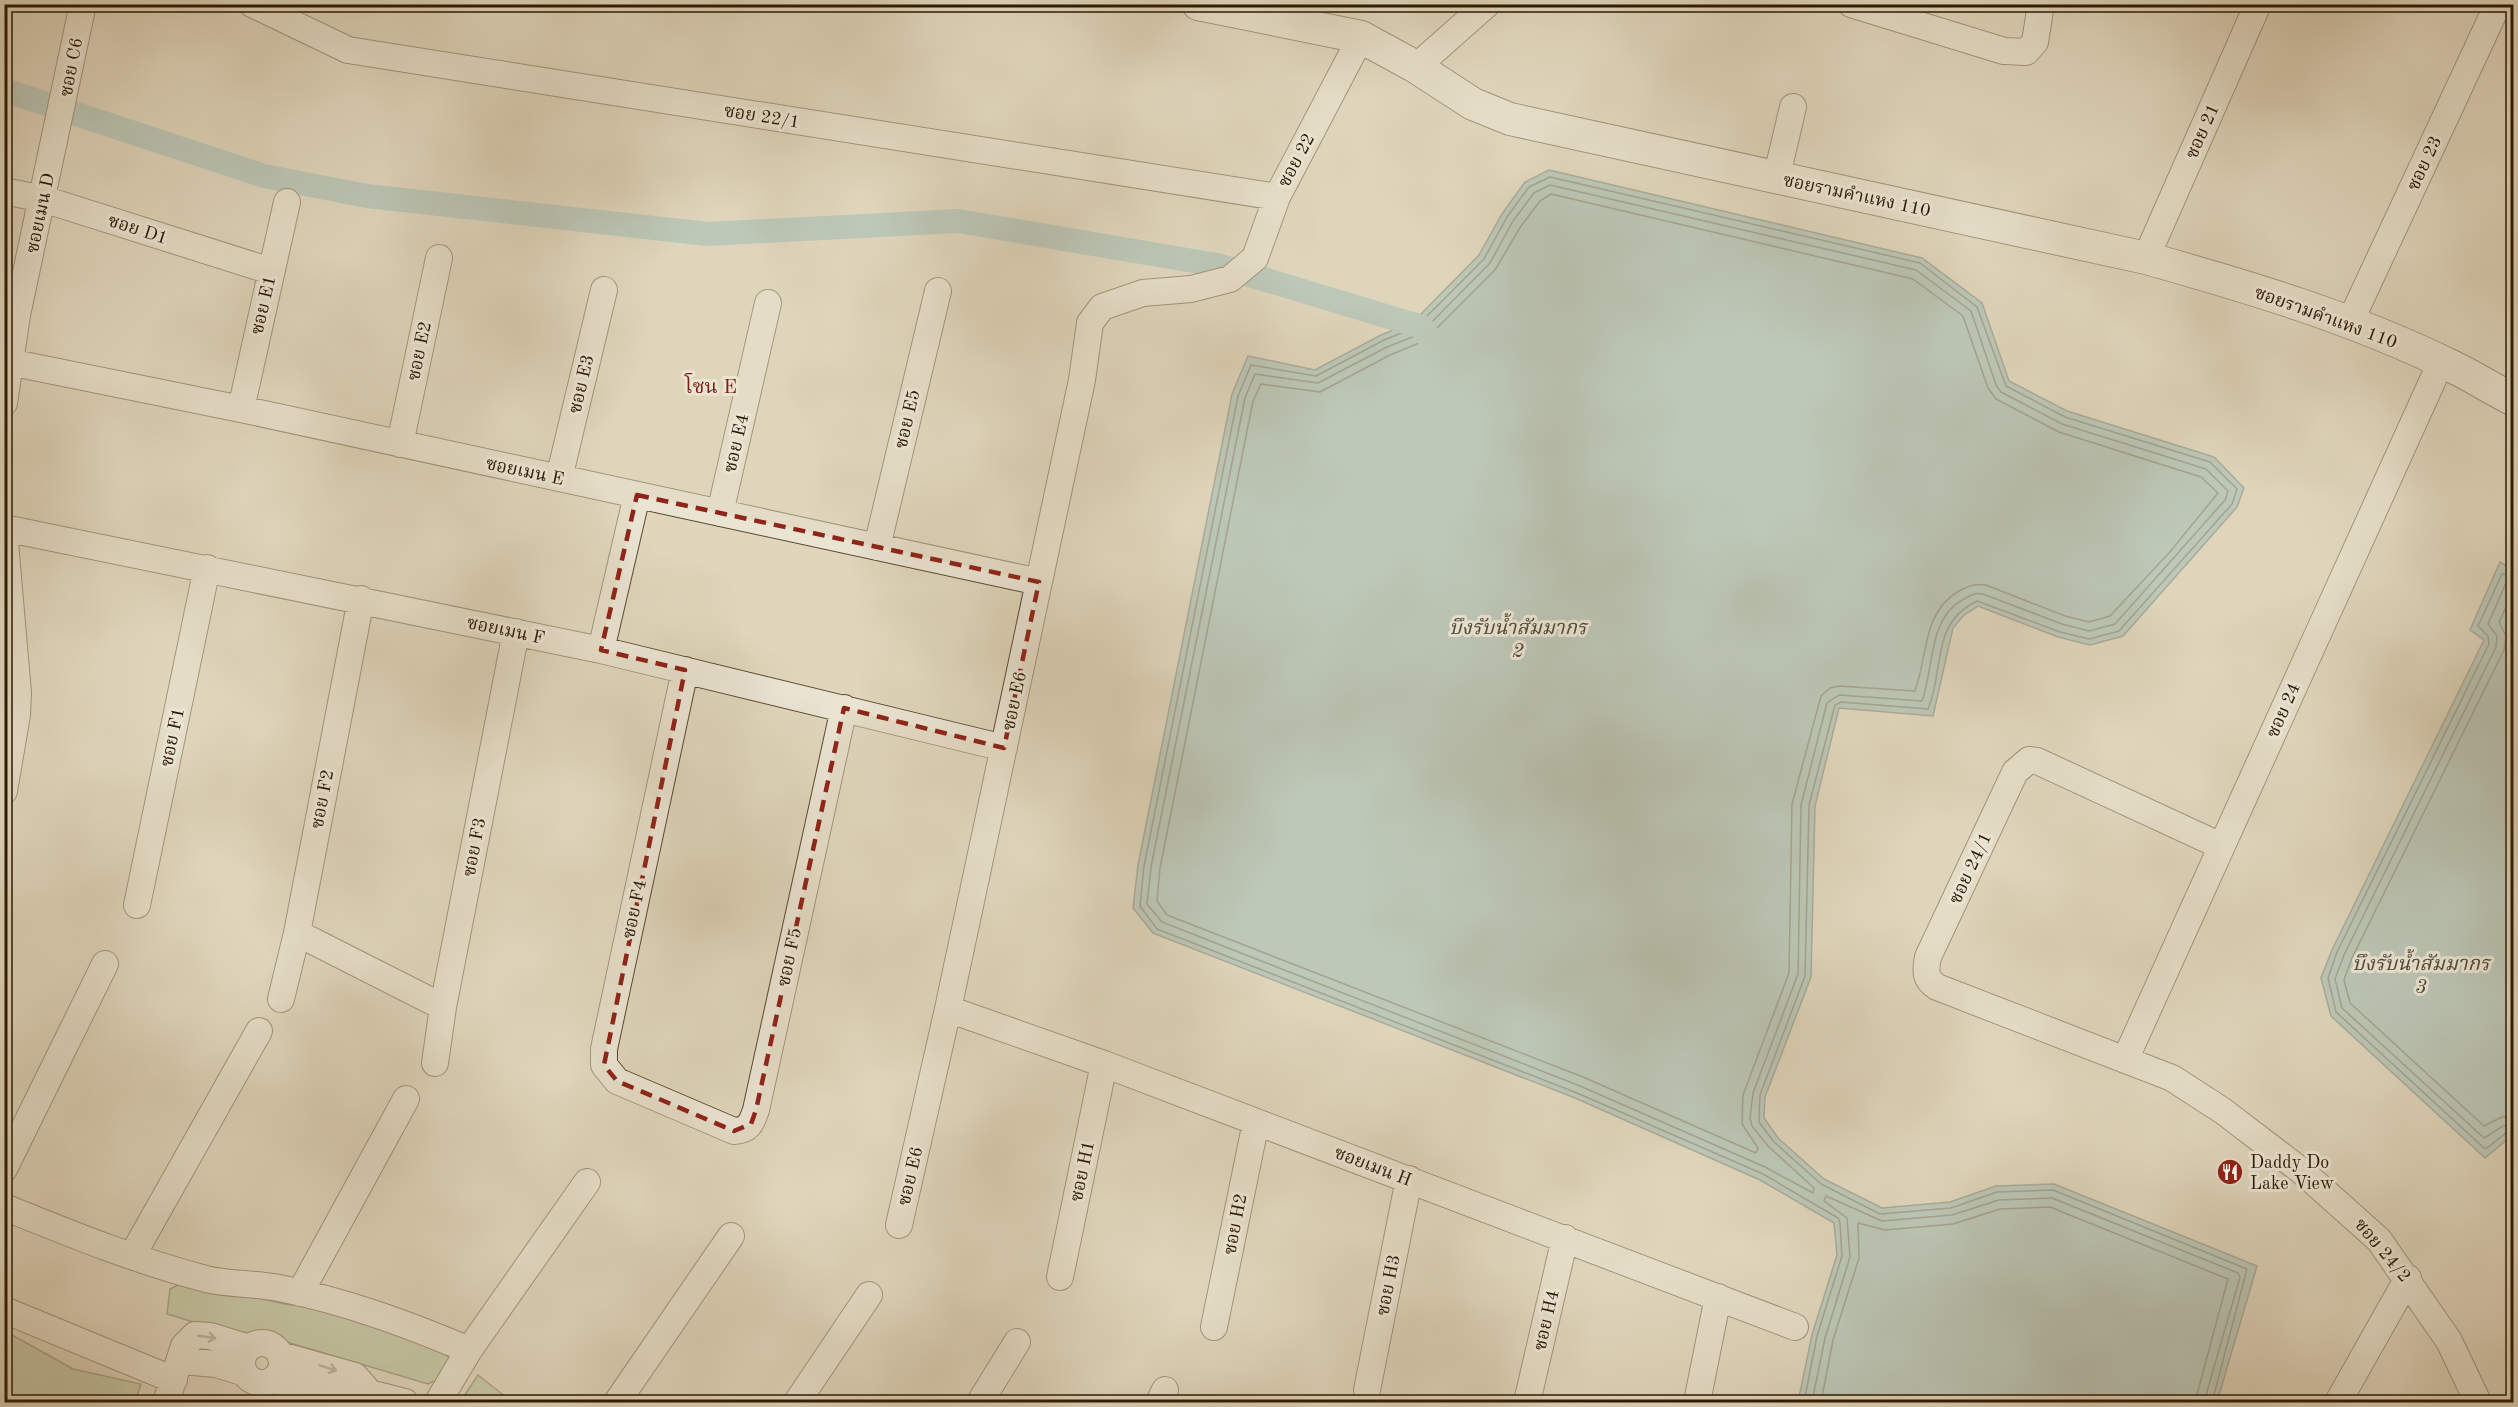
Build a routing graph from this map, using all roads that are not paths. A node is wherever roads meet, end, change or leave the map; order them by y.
1 (83, 4) edge
2 (1198, 4) edge
3 (1487, 4) edge
4 (1851, 4) edge
5 (2041, 4) edge
6 (2258, 4) edge
7 (2498, 4) edge
8 (255, 5) edge
9 (1250, 9) edge
10 (1902, 11) edge
11 (1361, 37) junction
12 (1416, 67) junction
13 (1793, 107) dead end
14 (58, 130) joint
15 (1776, 178) junction
16 (4, 191) edge
17 (1277, 197) junction
18 (43, 199) junction
19 (288, 202) dead end
20 (439, 258) dead end
21 (2146, 258) junction
22 (271, 271) junction
23 (1230, 279) joint
24 (604, 290) dead end
25 (938, 291) dead end
26 (768, 303) dead end
27 (2350, 322) junction
28 (7, 362) edge
29 (2441, 362) junction
30 (2514, 400) edge
31 (4, 403) edge
32 (241, 409) junction
33 (400, 444) junction
34 (559, 478) junction
35 (637, 495) junction
36 (720, 513) junction
37 (4, 530) edge
38 (877, 547) junction
39 (207, 568) junction
40 (1039, 582) junction
41 (361, 599) junction
42 (516, 632) junction
43 (601, 650) junction
44 (684, 670) junction
45 (11, 692) edge
46 (844, 708) junction
47 (1004, 748) junction
48 (4, 791) edge
49 (2221, 846) junction
50 (137, 905) dead end
51 (297, 933) junction
52 (105, 964) dead end
53 (281, 999) dead end
54 (443, 1007) junction
55 (948, 1009) junction
56 (259, 1031) dead end
57 (2125, 1060) junction
58 (435, 1063) dead end
59 (1104, 1064) junction
60 (406, 1099) dead end
61 (675, 1106) joint
62 (1256, 1122) junction
63 (4, 1169) edge
64 (1409, 1179) junction
65 (587, 1182) dead end
66 (4, 1207) edge
67 (899, 1225) dead end
68 (731, 1236) dead end
69 (1565, 1238) junction
70 (132, 1256) junction
71 (1060, 1277) dead end
72 (2408, 1278) junction
73 (300, 1293) junction
74 (869, 1295) dead end
75 (1718, 1297) junction
76 (4, 1310) edge
77 (1214, 1327) dead end
78 (1796, 1327) dead end
79 (1017, 1342) dead end
80 (469, 1350) junction
81 (280, 1354) junction
82 (247, 1360) junction
83 (272, 1380) junction
84 (173, 1381) edge
85 (1367, 1390) dead end
86 (370, 1392) junction
87 (405, 1402) edge
88 (438, 1402) edge
89 (617, 1402) edge
90 (797, 1402) edge
91 (980, 1402) edge
92 (1527, 1402) edge
93 (1697, 1402) edge
94 (2338, 1402) edge
95 (2478, 1402) edge

1 - 14 street, ซอย C6
2 - 9 street, ซอยรามคำแหง 110
3 - 12 street
4 - 10 street
5 - 10 street
6 - 21 street, ซอย 21
7 - 27 street, ซอย 23
8 - 17 street, ซอย 22/1
9 - 11 street, ซอยรามคำแหง 110
11 - 12 street, ซอยรามคำแหง 110
11 - 17 street, ซอย 22
12 - 15 street, ซอยรามคำแหง 110
13 - 15 street
14 - 18 street, ซอยเมน D
15 - 21 street, ซอยรามคำแหง 110
16 - 18 street, ซอย D1
17 - 23 street, ซอย 22
18 - 22 street, ซอย D1
18 - 28 street, ซอยเมน D
19 - 22 street, ซอย E1
20 - 33 street, ซอย E2
21 - 27 street, ซอยรามคำแหง 110
22 - 32 street, ซอย E1
23 - 40 street, ซอย E6
24 - 34 street, ซอย E3
25 - 38 street, ซอย E5
26 - 36 street, ซอย E4
27 - 29 street, ซอยรามคำแหง 110
28 - 31 street, ซอยเมน D
28 - 32 street, ซอยเมน E
29 - 30 street, ซอยรามคำแหง 110
29 - 49 street, ซอย 24
32 - 33 street, ซอยเมน E
33 - 34 street, ซอยเมน E
34 - 35 street, ซอยเมน E
35 - 36 street, ซอยเมน E
35 - 43 street
36 - 38 street, ซอยเมน E
37 - 39 street, ซอยเมน F
37 - 45 street
38 - 40 street, ซอยเมน E
39 - 41 street, ซอยเมน F
39 - 50 street, ซอย F1
40 - 47 street, ซอย E6
41 - 42 street, ซอยเมน F
41 - 51 street, ซอย F2
42 - 43 street, ซอยเมน F
42 - 54 street, ซอย F3
43 - 44 street, ซอยเมน F
44 - 46 street, ซอยเมน F
44 - 61 street, ซอย F4
45 - 48 street
46 - 47 street, ซอยเมน F
46 - 61 street, ซอย F5
47 - 55 street, ซอย E6
49 - 57 street, ซอย 24
49 - 57 street, ซอย 24/1
51 - 53 street, ซอย F2
51 - 54 street
52 - 63 street
54 - 58 street, ซอย F3
55 - 59 street, ซอยเมน H
55 - 67 street, ซอย E6
56 - 70 street
57 - 72 street, ซอย 24/2
59 - 62 street, ซอยเมน H
59 - 71 street, ซอย H1
60 - 73 street
62 - 64 street, ซอยเมน H
62 - 77 street, ซอย H2
64 - 69 street, ซอยเมน H
64 - 85 street, ซอย H3
65 - 80 street
66 - 70 street
68 - 89 street
69 - 75 street, ซอยเมน H
69 - 92 street, ซอย H4
70 - 73 street
72 - 94 street
72 - 95 street, ซอย 24/2
73 - 80 street
74 - 90 street
75 - 78 street, ซอยเมน H
75 - 93 street
76 - 84 street
79 - 91 street
80 - 88 street
81 - 82 street
81 - 83 street
81 -> 86 street
82 - 83 street
82 - 84 street
83 - 86 street
86 - 87 street

